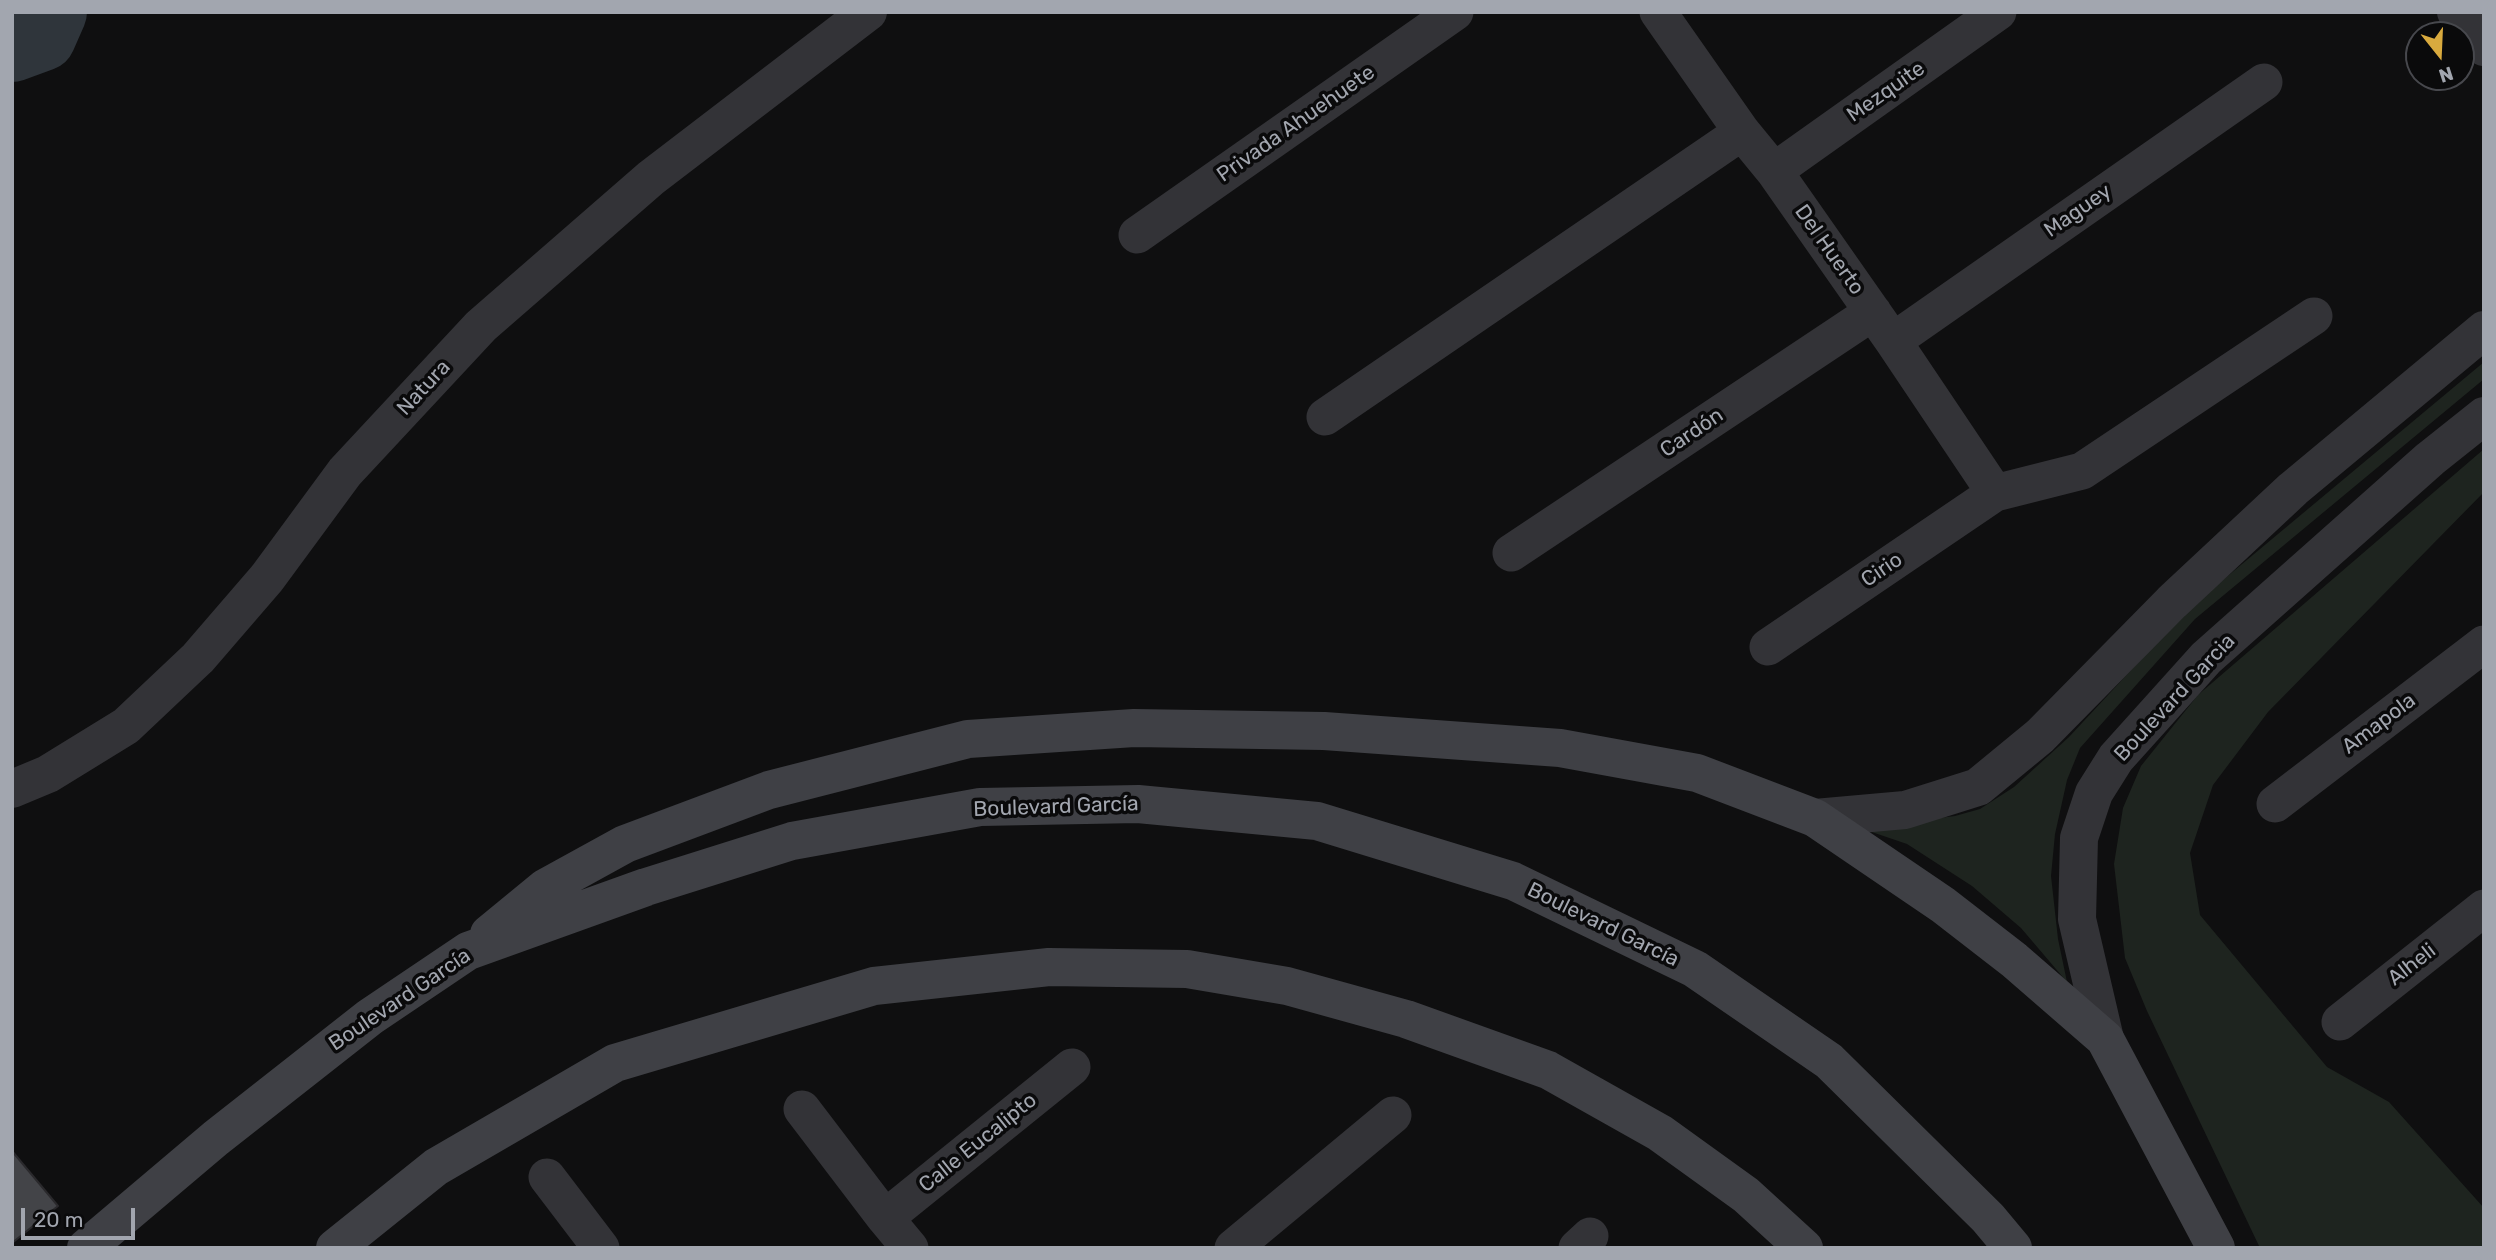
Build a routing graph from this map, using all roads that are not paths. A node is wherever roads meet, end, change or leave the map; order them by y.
1 (868, 12) edge
2 (1455, 12) edge
3 (1658, 12) edge
4 (1998, 12) edge
5 (2456, 12) edge
6 (2484, 47) edge
7 (2264, 82) dead end
8 (1742, 132) junction
9 (1774, 171) junction
10 (1137, 235) dead end
11 (2314, 316) dead end
12 (1883, 326) junction
13 (2484, 330) edge
14 (2484, 416) edge
15 (1325, 417) dead end
16 (1995, 493) junction
17 (1511, 553) dead end
18 (2484, 644) edge
19 (1768, 647) dead end
20 (12, 789) edge
21 (2275, 804) dead end
22 (1815, 818) junction
23 (2484, 908) edge
24 (468, 951) junction
25 (2340, 1022) dead end
26 (2105, 1039) junction
27 (1072, 1067) dead end
28 (802, 1109) dead end
29 (1393, 1115) dead end
30 (547, 1177) dead end
31 (885, 1218) junction
32 (86, 1248) edge
33 (335, 1248) edge
34 (601, 1248) edge
35 (910, 1248) edge
36 (1233, 1248) edge
37 (1804, 1248) edge
38 (2013, 1248) edge
39 (2216, 1248) edge

1 - 20 street, Natura
2 - 10 street, Privada Ahuehuete
3 - 8 street, Del Huerto
4 - 9 street, Mezquite
5 - 6 street
7 - 12 street, Maguey
8 - 9 street, Del Huerto
8 - 15 street
9 - 12 street, Del Huerto
11 - 16 street
12 - 16 street, Del Huerto
12 - 17 street, Cardón
13 - 22 street
14 - 26 street, Boulevard Garcia
16 - 19 street, Cirio
18 - 21 street, Amapola
22 - 24 main road
22 - 26 main road
23 - 25 street, Alheli
24 - 32 main road, Boulevard García
24 - 38 main road, Boulevard García
26 - 39 main road
27 - 31 street, Calle Eucalipto
28 - 31 street
29 - 36 street
30 - 34 street
31 - 35 street
33 - 37 main road

